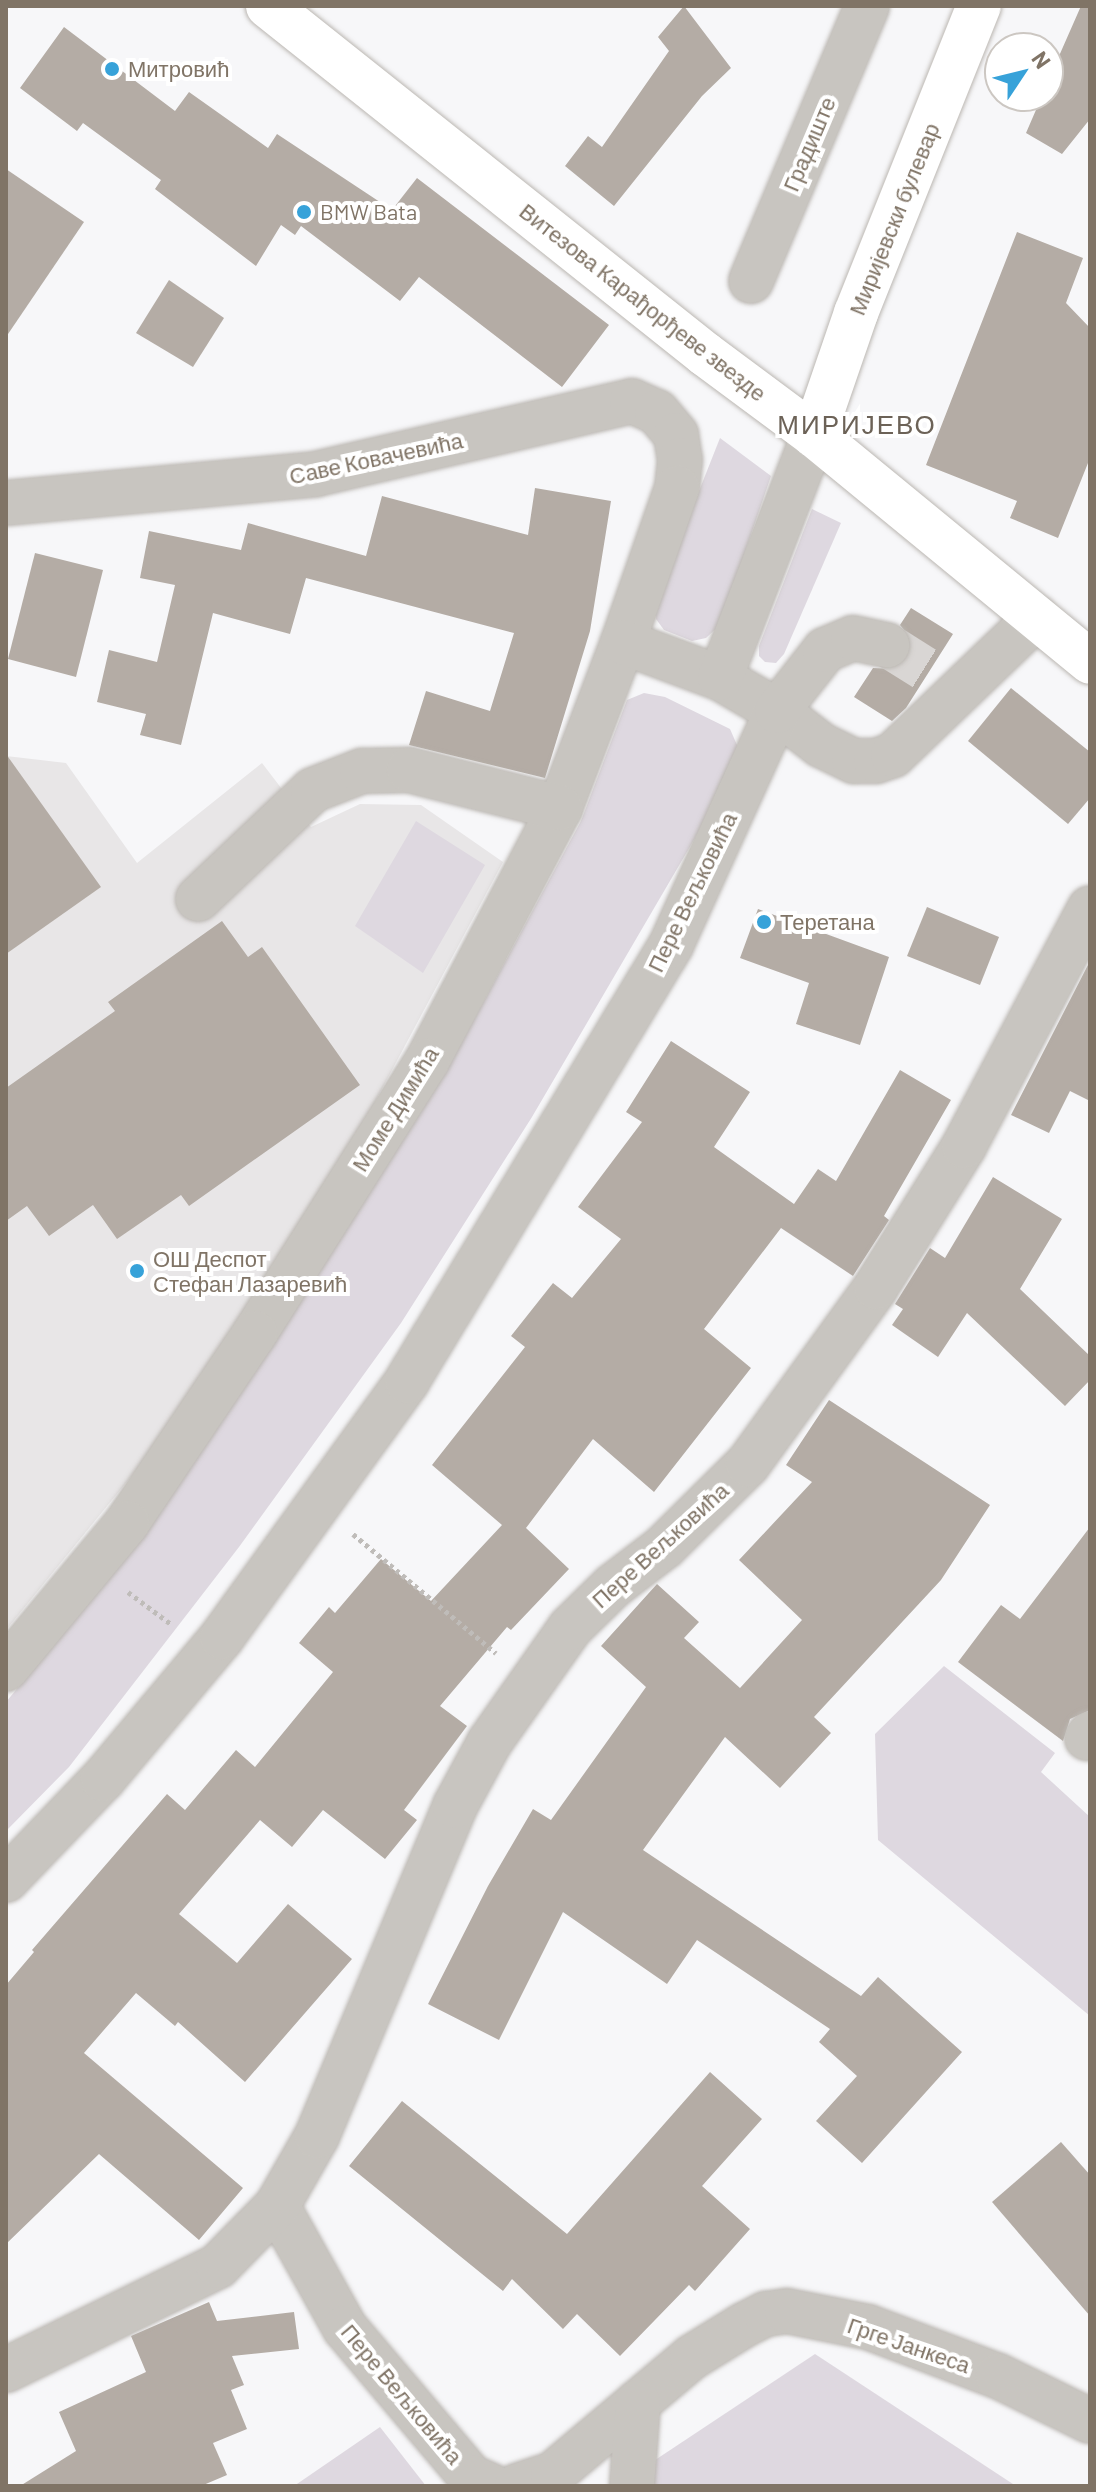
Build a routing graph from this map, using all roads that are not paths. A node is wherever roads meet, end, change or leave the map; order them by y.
1 (268, 6) edge
2 (867, 6) edge
3 (979, 6) edge
4 (751, 281) dead end
5 (814, 435) junction
6 (677, 488) joint
7 (6, 503) edge
8 (1037, 617) junction
9 (623, 642) junction
10 (887, 645) tunnel mouth
11 (1090, 662) edge
12 (978, 671) junction
13 (930, 672) tunnel mouth
14 (720, 678) junction
15 (777, 711) junction
16 (560, 808) junction
17 (198, 899) dead end
18 (1090, 908) edge
19 (6, 1669) edge
20 (6, 1880) edge
21 (277, 2206) junction
22 (6, 2370) edge
23 (638, 2402) junction
24 (1090, 2421) edge
25 (491, 2486) edge
26 (517, 2486) edge
27 (632, 2486) edge

1 - 5 main road, Витезова Карађорђеве звезде
2 - 4 street, Градиште
3 - 5 main road, Миријевски булевар
5 - 8 main road, Витезова Карађорђеве звезде
5 - 14 street
6 - 7 street, Саве Ковачевића
6 - 9 street, Моме Димића
8 - 11 main road, Витезова Карађорђеве звезде
8 - 12 street
9 - 14 street
9 - 16 street, Моме Димића
10 - 15 street, Пере Вељковића
12 - 13 street
12 - 15 street
14 - 15 street
15 - 20 street, Пере Вељковића
16 - 17 street
16 - 19 street, Моме Димића
18 - 21 street, Пере Вељковића
21 - 22 street, Пере Вељковића
21 - 25 street, Пере Вељковића
23 - 24 street, Грге Јанкеса
23 - 26 street
23 - 27 street

